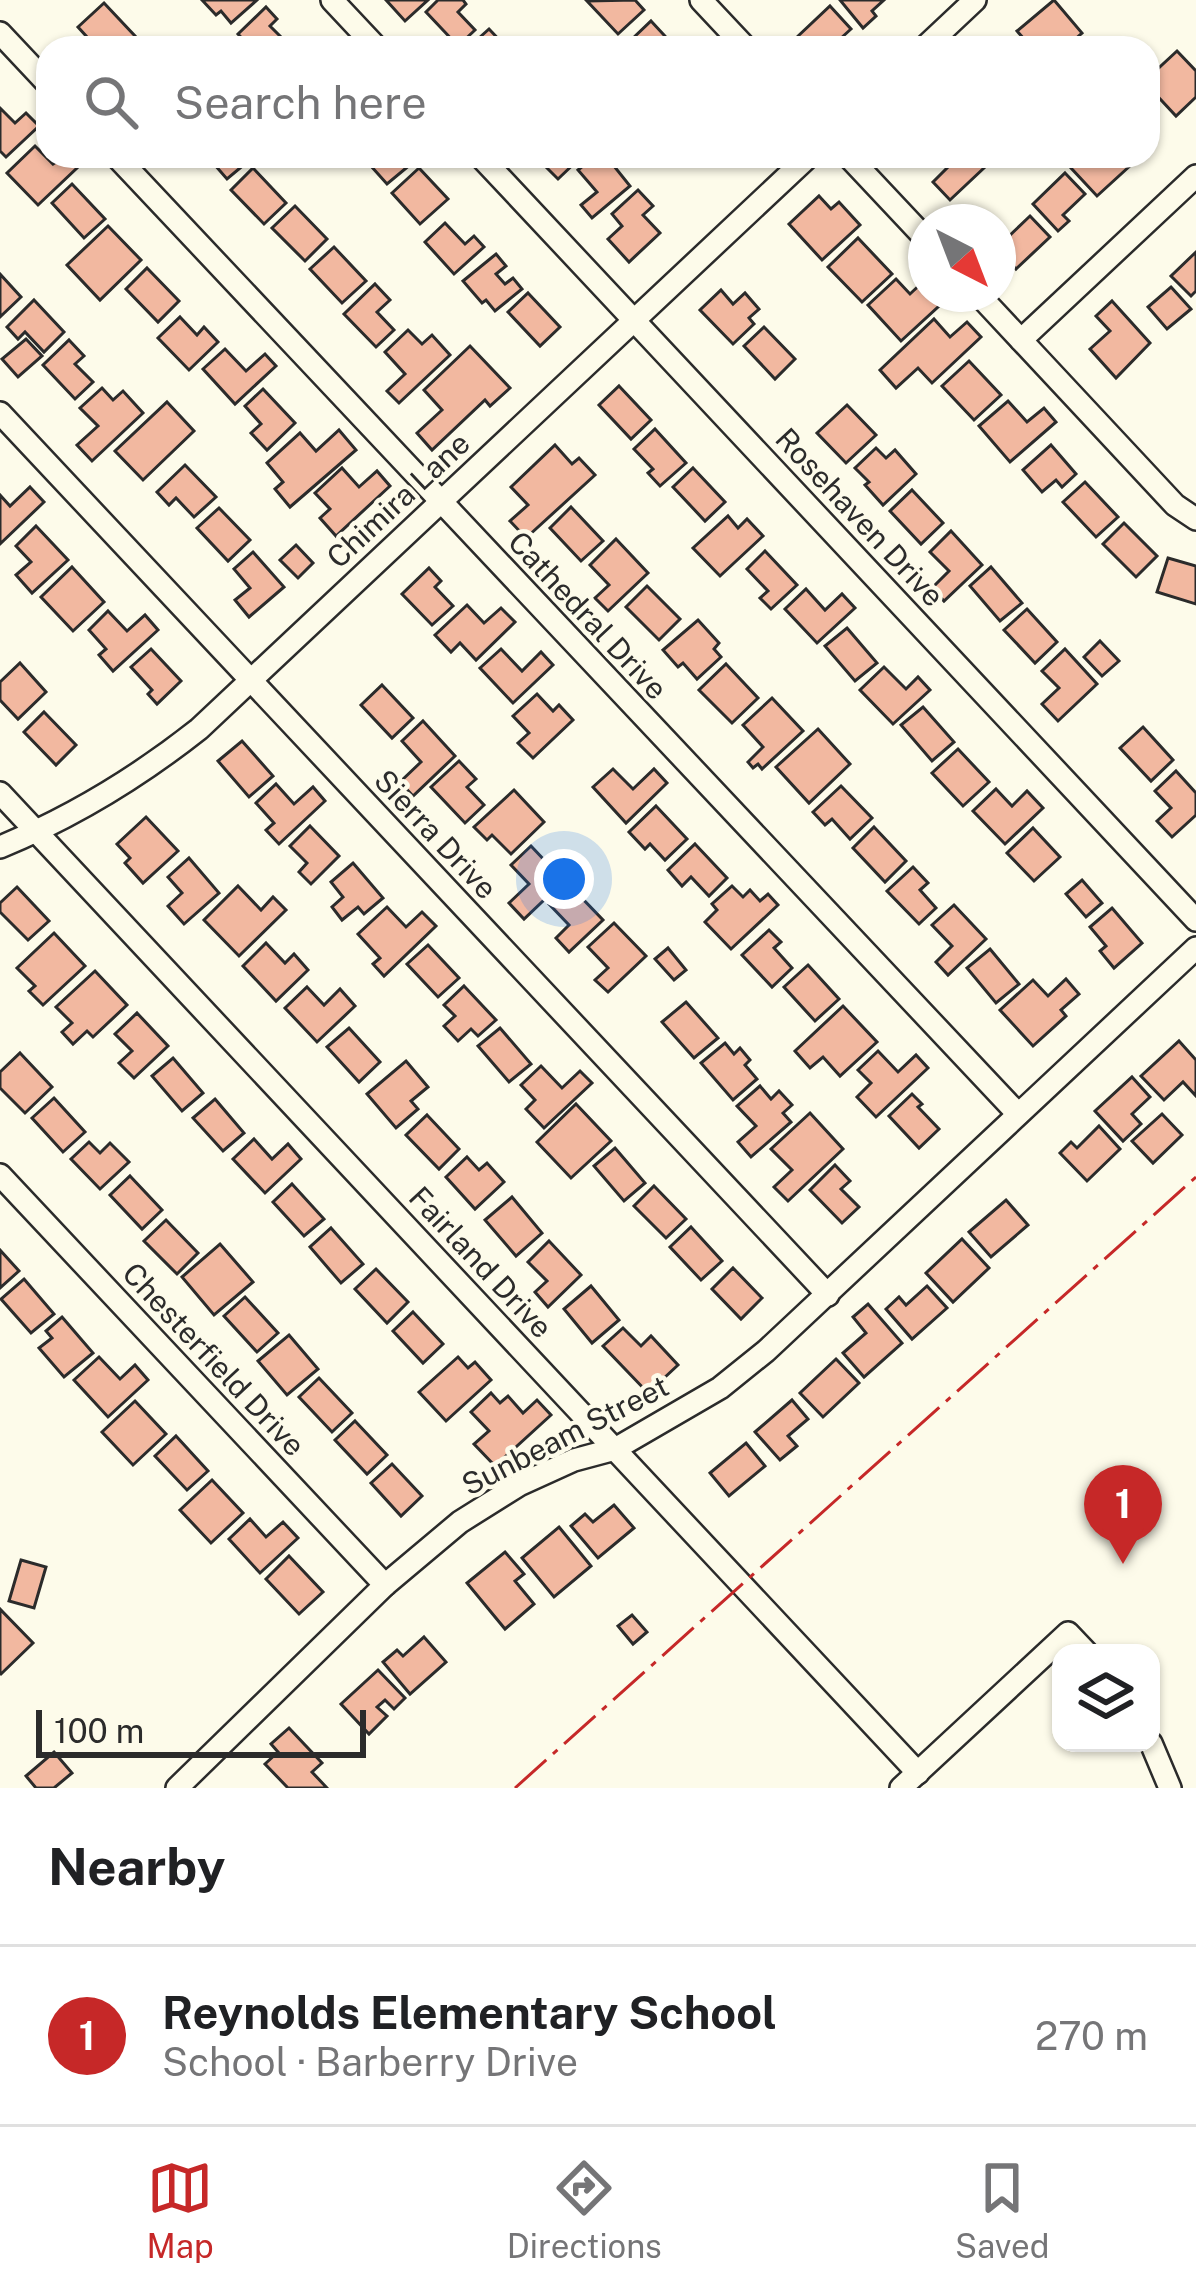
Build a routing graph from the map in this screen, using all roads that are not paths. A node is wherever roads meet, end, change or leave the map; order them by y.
1 (332, 0) edge
2 (701, 0) edge
3 (975, 0) edge
4 (0, 33) edge
5 (366, 36) edge
6 (735, 36) edge
7 (937, 36) edge
8 (36, 71) edge
9 (127, 168) edge
10 (491, 168) edge
11 (796, 168) edge
12 (859, 168) edge
13 (1196, 176) edge
14 (908, 220) edge
15 (995, 312) edge
16 (634, 319) junction
17 (1022, 340) junction
18 (0, 413) edge
19 (440, 501) junction
20 (1190, 515) edge
21 (250, 681) junction
22 (0, 793) edge
23 (37, 832) junction
24 (0, 847) edge
25 (1196, 920) edge
26 (1196, 947) edge
27 (1018, 1114) junction
28 (0, 1175) edge
29 (828, 1295) junction
30 (615, 1449) junction
31 (385, 1585) junction
32 (1056, 1644) edge
33 (1078, 1644) edge
34 (1052, 1648) edge
35 (1155, 1752) edge
36 (910, 1780) edge
37 (177, 1788) edge
38 (1170, 1788) edge

1 - 5 street
2 - 6 street
3 - 7 street
4 - 8 street
9 - 19 street, Cathedral Drive
10 - 16 street, Rosehaven Drive
11 - 16 street, Chimira Lane
12 - 14 street
13 - 17 street
15 - 17 street
16 - 19 street, Chimira Lane
16 - 25 street, Rosehaven Drive
17 - 20 street
18 - 21 street, Sierra Drive
19 - 21 street, Chimira Lane
19 - 27 street, Cathedral Drive
21 - 23 street, Chimira Lane
21 - 29 street, Sierra Drive
22 - 23 street, Fairland Drive
23 - 24 street, Chimira Lane
23 - 30 street, Fairland Drive
26 - 27 street, Sunbeam Street
27 - 29 street, Sunbeam Street
28 - 31 street, Chesterfield Drive
29 - 30 street, Sunbeam Street
30 - 31 street, Sunbeam Street
30 - 36 street, Fairland Drive
31 - 37 street, Sunbeam Street
32 - 33 street
34 - 36 street
35 - 38 street

